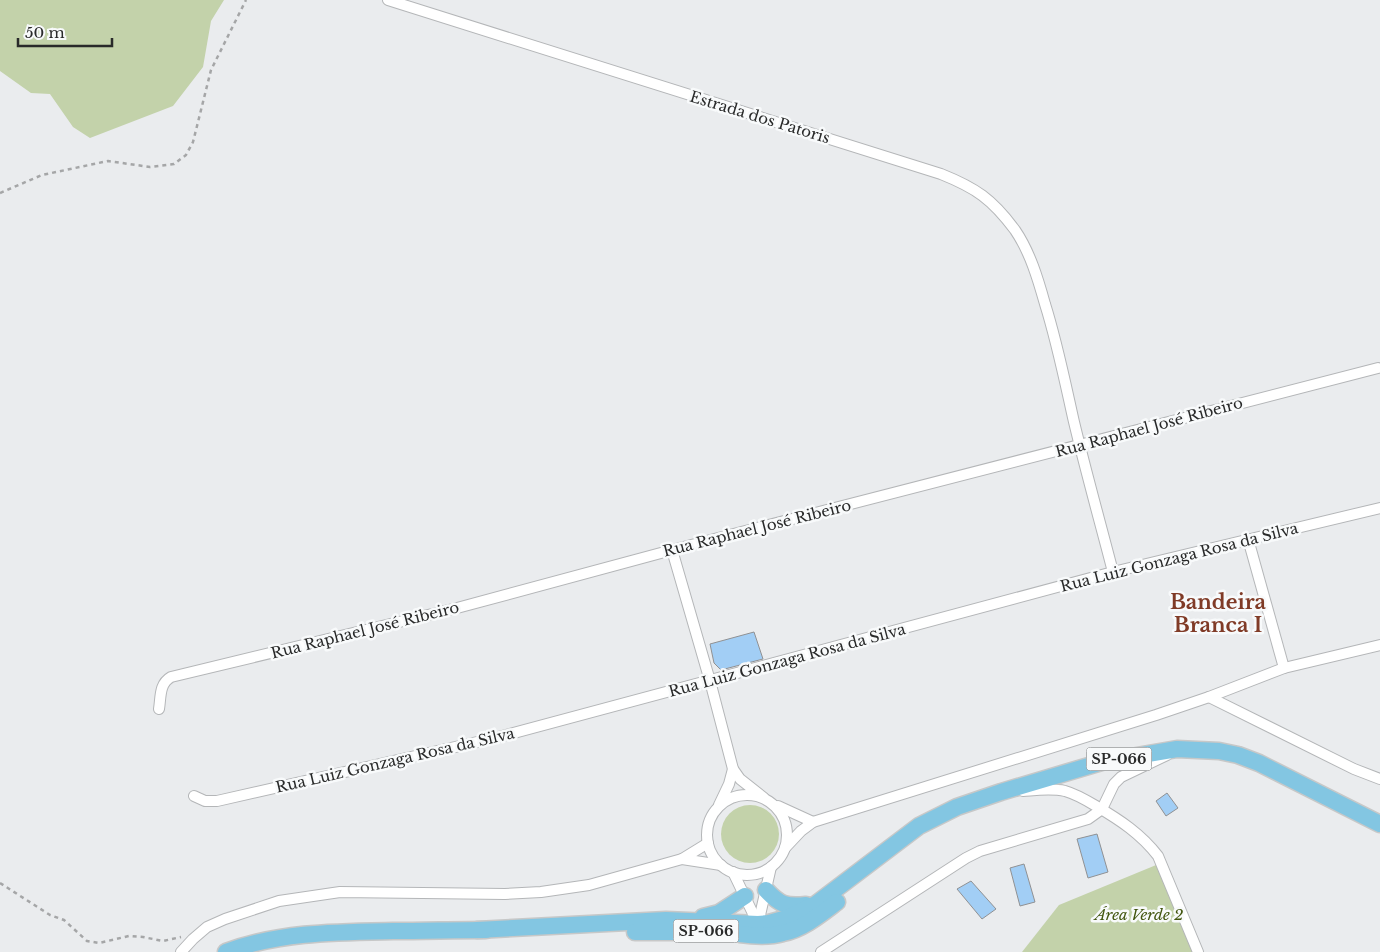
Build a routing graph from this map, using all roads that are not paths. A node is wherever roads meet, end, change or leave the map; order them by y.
1 (388, 0) edge
2 (1378, 368) dead end
3 (1080, 446) junction
4 (1380, 508) edge
5 (1248, 539) junction
6 (672, 550) junction
7 (1113, 572) junction
8 (1380, 645) edge
9 (1284, 668) junction
10 (710, 681) junction
11 (1209, 697) junction
12 (160, 709) dead end
13 (1177, 749) junction
14 (733, 769) junction
15 (1380, 779) edge
16 (1001, 792) junction
17 (194, 796) dead end
18 (764, 798) junction
19 (1342, 804) junction
20 (774, 805) junction
21 (718, 807) junction
22 (1102, 809) junction
23 (1380, 813) edge
24 (813, 822) junction
25 (1380, 824) edge
26 (900, 839) junction
27 (708, 843) junction
28 (785, 848) junction
29 (682, 859) junction
30 (721, 865) junction
31 (771, 868) junction
32 (733, 872) junction
33 (766, 890) junction
34 (745, 896) junction
35 (816, 904) junction
36 (666, 920) junction
37 (758, 924) junction
38 (477, 930) junction
39 (710, 931) junction
40 (784, 933) junction
41 (181, 952) edge
42 (226, 952) edge
43 (821, 952) edge
44 (1198, 952) edge

1 - 3 street, Estrada dos Patoris
2 - 3 street, Rua Raphael José Ribeiro
3 - 6 street, Rua Raphael José Ribeiro
3 - 7 street, Estrada dos Patoris
4 - 5 street, Rua Luiz Gonzaga Rosa da Silva
5 - 7 street, Rua Luiz Gonzaga Rosa da Silva
5 - 9 street
6 - 10 street
6 - 12 street, Rua Raphael José Ribeiro
7 - 10 street, Rua Luiz Gonzaga Rosa da Silva
8 - 9 street
9 - 11 street
10 - 14 street
10 - 17 street, Rua Luiz Gonzaga Rosa da Silva
11 - 15 street
11 - 24 street
13 - 16 main road, SP-066
13 - 19 main road, SP-066
13 - 22 street
14 - 18 street
14 - 21 street
16 - 22 street
16 - 26 main road, SP-066
18 - 20 street
18 - 21 street
19 - 23 main road
19 - 25 main road, SP-066
20 - 24 street
20 - 28 street
21 - 27 street
22 - 43 street
22 - 44 street
24 - 28 street
26 - 35 main road, SP-066
26 - 40 main road, SP-066
27 - 29 street
27 - 30 street
28 - 31 street
29 - 30 street
29 - 41 street
30 - 32 street
31 - 32 street
31 - 33 street
32 - 34 street
33 - 35 main road
33 - 37 street
34 - 36 main road
34 - 37 street
35 - 37 main road, SP-066
36 - 37 main road, SP-066
36 - 38 main road, SP-066
37 - 39 main road
37 - 40 main road
38 - 39 main road, SP-066
38 - 42 main road, SP-066
39 - 40 main road, SP-066

